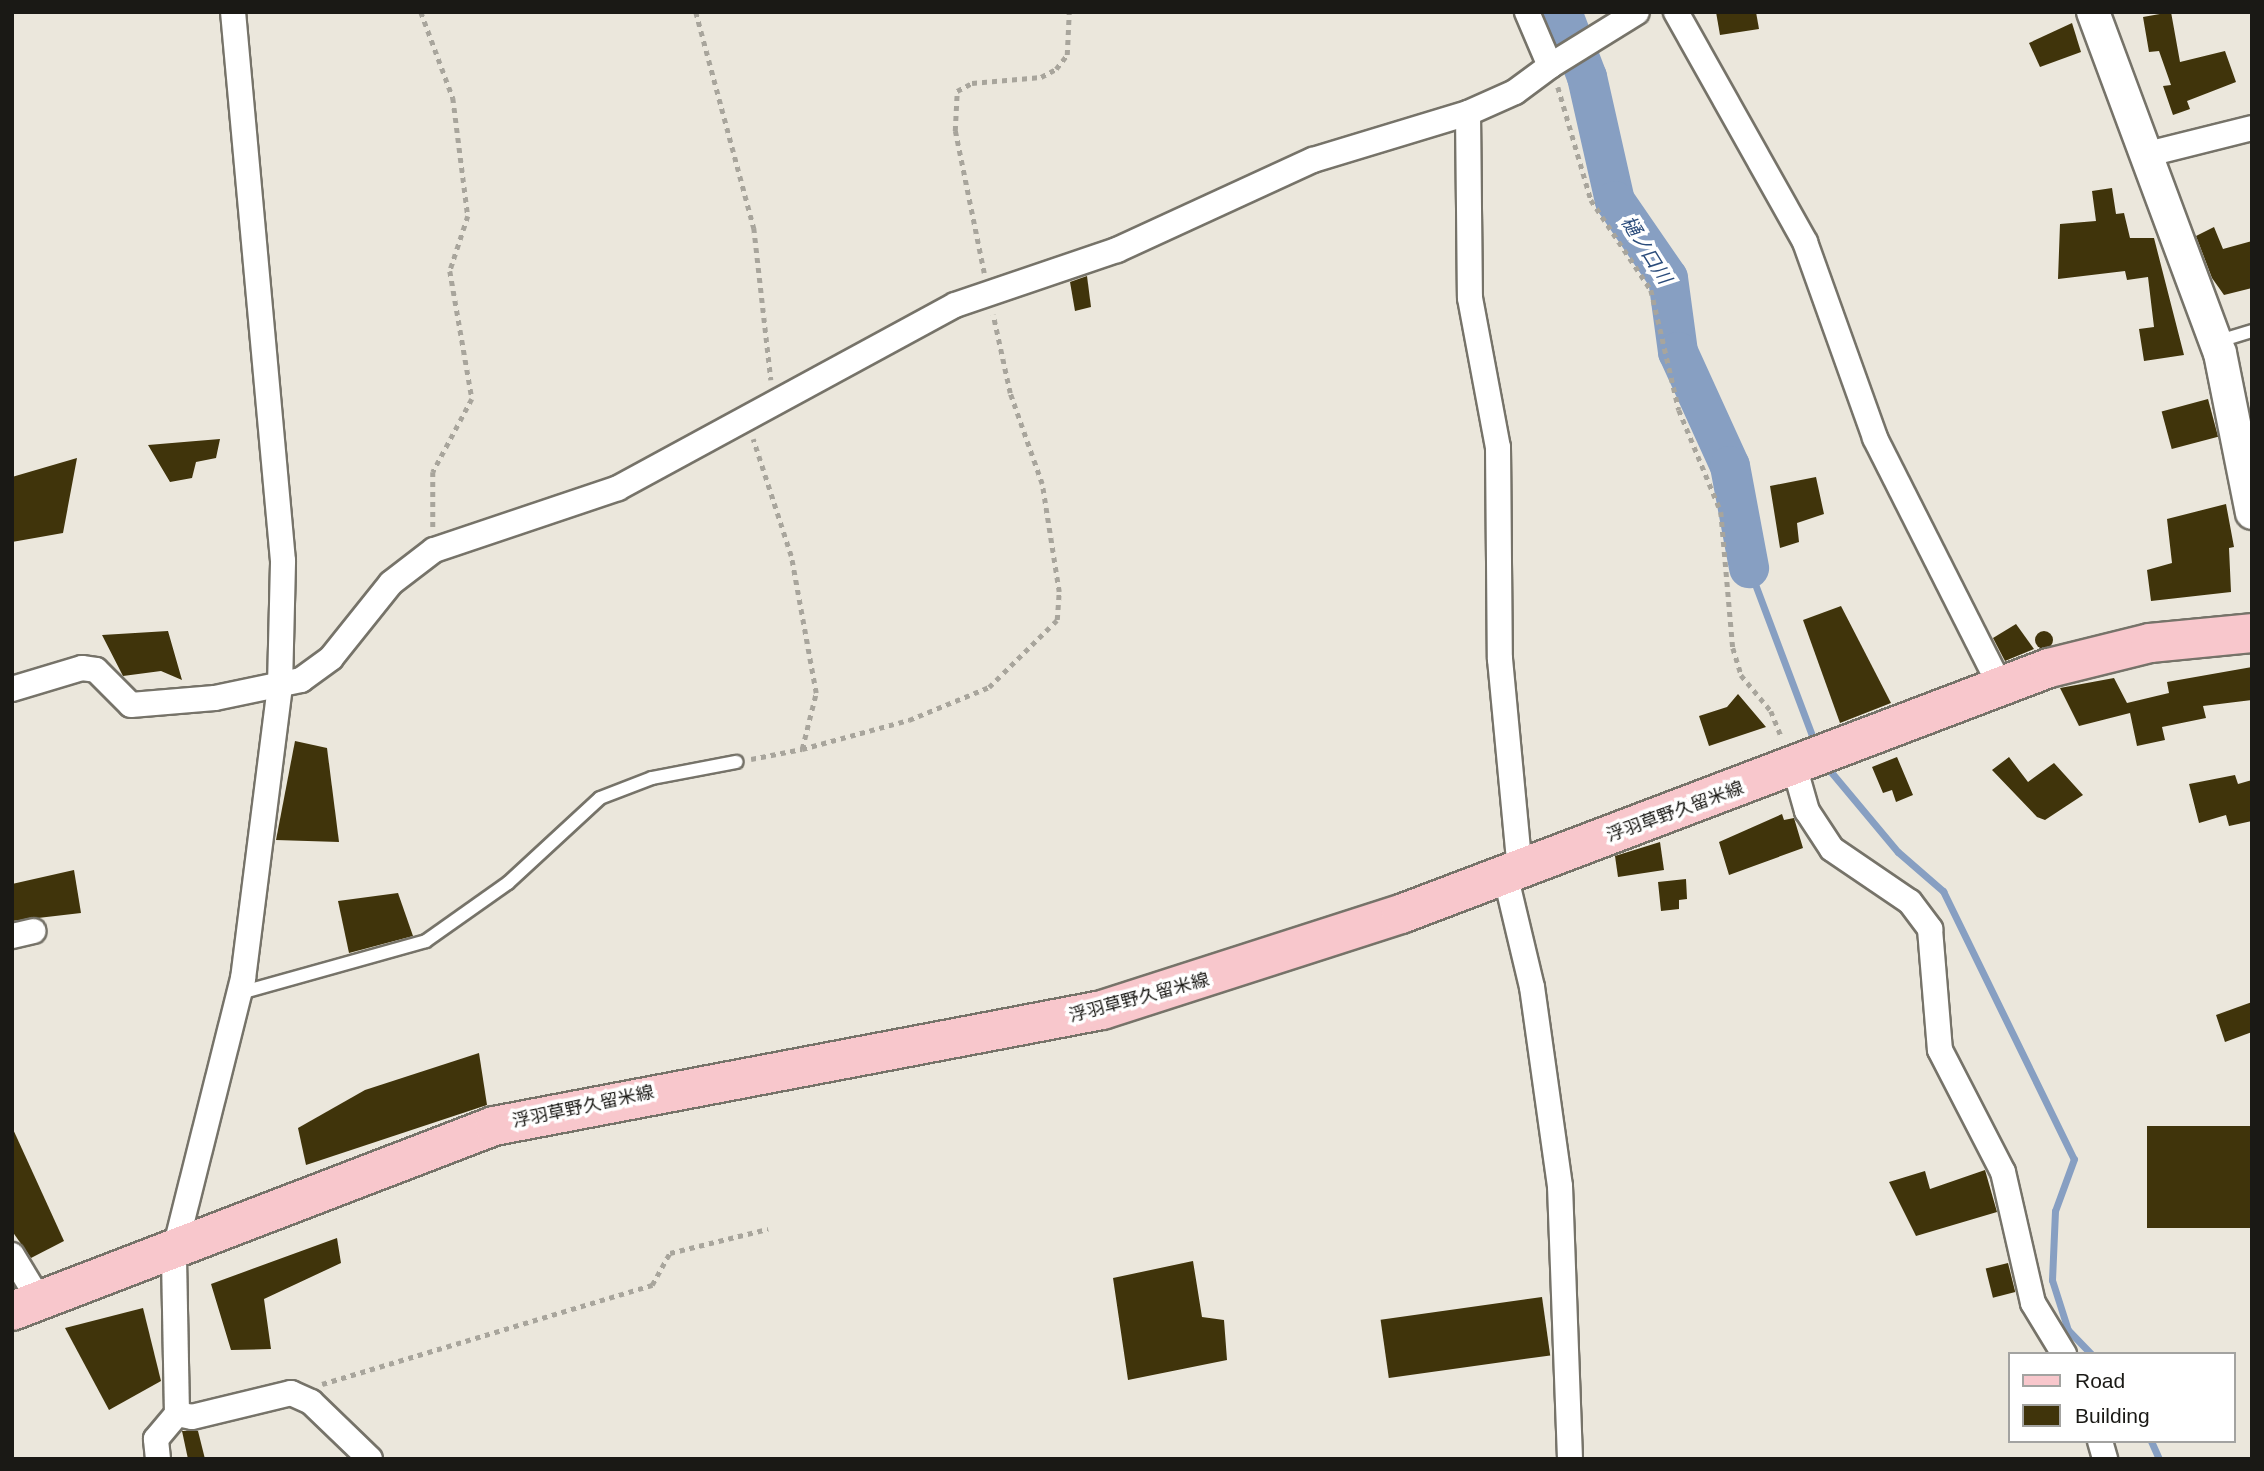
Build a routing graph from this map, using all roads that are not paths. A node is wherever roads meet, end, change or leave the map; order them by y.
1 (233, 12) edge
2 (1527, 12) edge
3 (1637, 12) edge
4 (1676, 12) edge
5 (2093, 12) edge
6 (1555, 63) junction
7 (1468, 113) junction
8 (2252, 128) edge
9 (2144, 155) junction
10 (2252, 331) edge
11 (2216, 342) junction
12 (2252, 513) edge
13 (2252, 633) edge
14 (2000, 685) junction
15 (280, 686) junction
16 (12, 689) edge
17 (736, 762) road end
18 (1799, 767) junction
19 (1512, 871) junction
20 (239, 993) junction
21 (174, 1253) junction
22 (12, 1255) edge
23 (27, 1307) edge
24 (2063, 1352) edge
25 (177, 1414) junction
26 (159, 1459) edge
27 (370, 1459) edge
28 (1570, 1459) edge

1 - 15 street
2 - 6 street
3 - 6 street
4 - 14 street
5 - 9 street
6 - 7 street
7 - 15 street
7 - 19 street
8 - 9 street
9 - 11 street
10 - 11 lane
11 - 12 street
13 - 14 main road, 浮羽草野久留米線
14 - 18 main road, 浮羽草野久留米線
15 - 16 street
15 - 20 street
17 - 20 lane
18 - 19 main road, 浮羽草野久留米線
18 - 24 street
19 - 21 main road, 浮羽草野久留米線
19 - 28 street
20 - 21 street
21 - 23 main road, 浮羽草野久留米線
21 - 25 street
22 - 23 street
25 - 26 street
25 - 27 street

